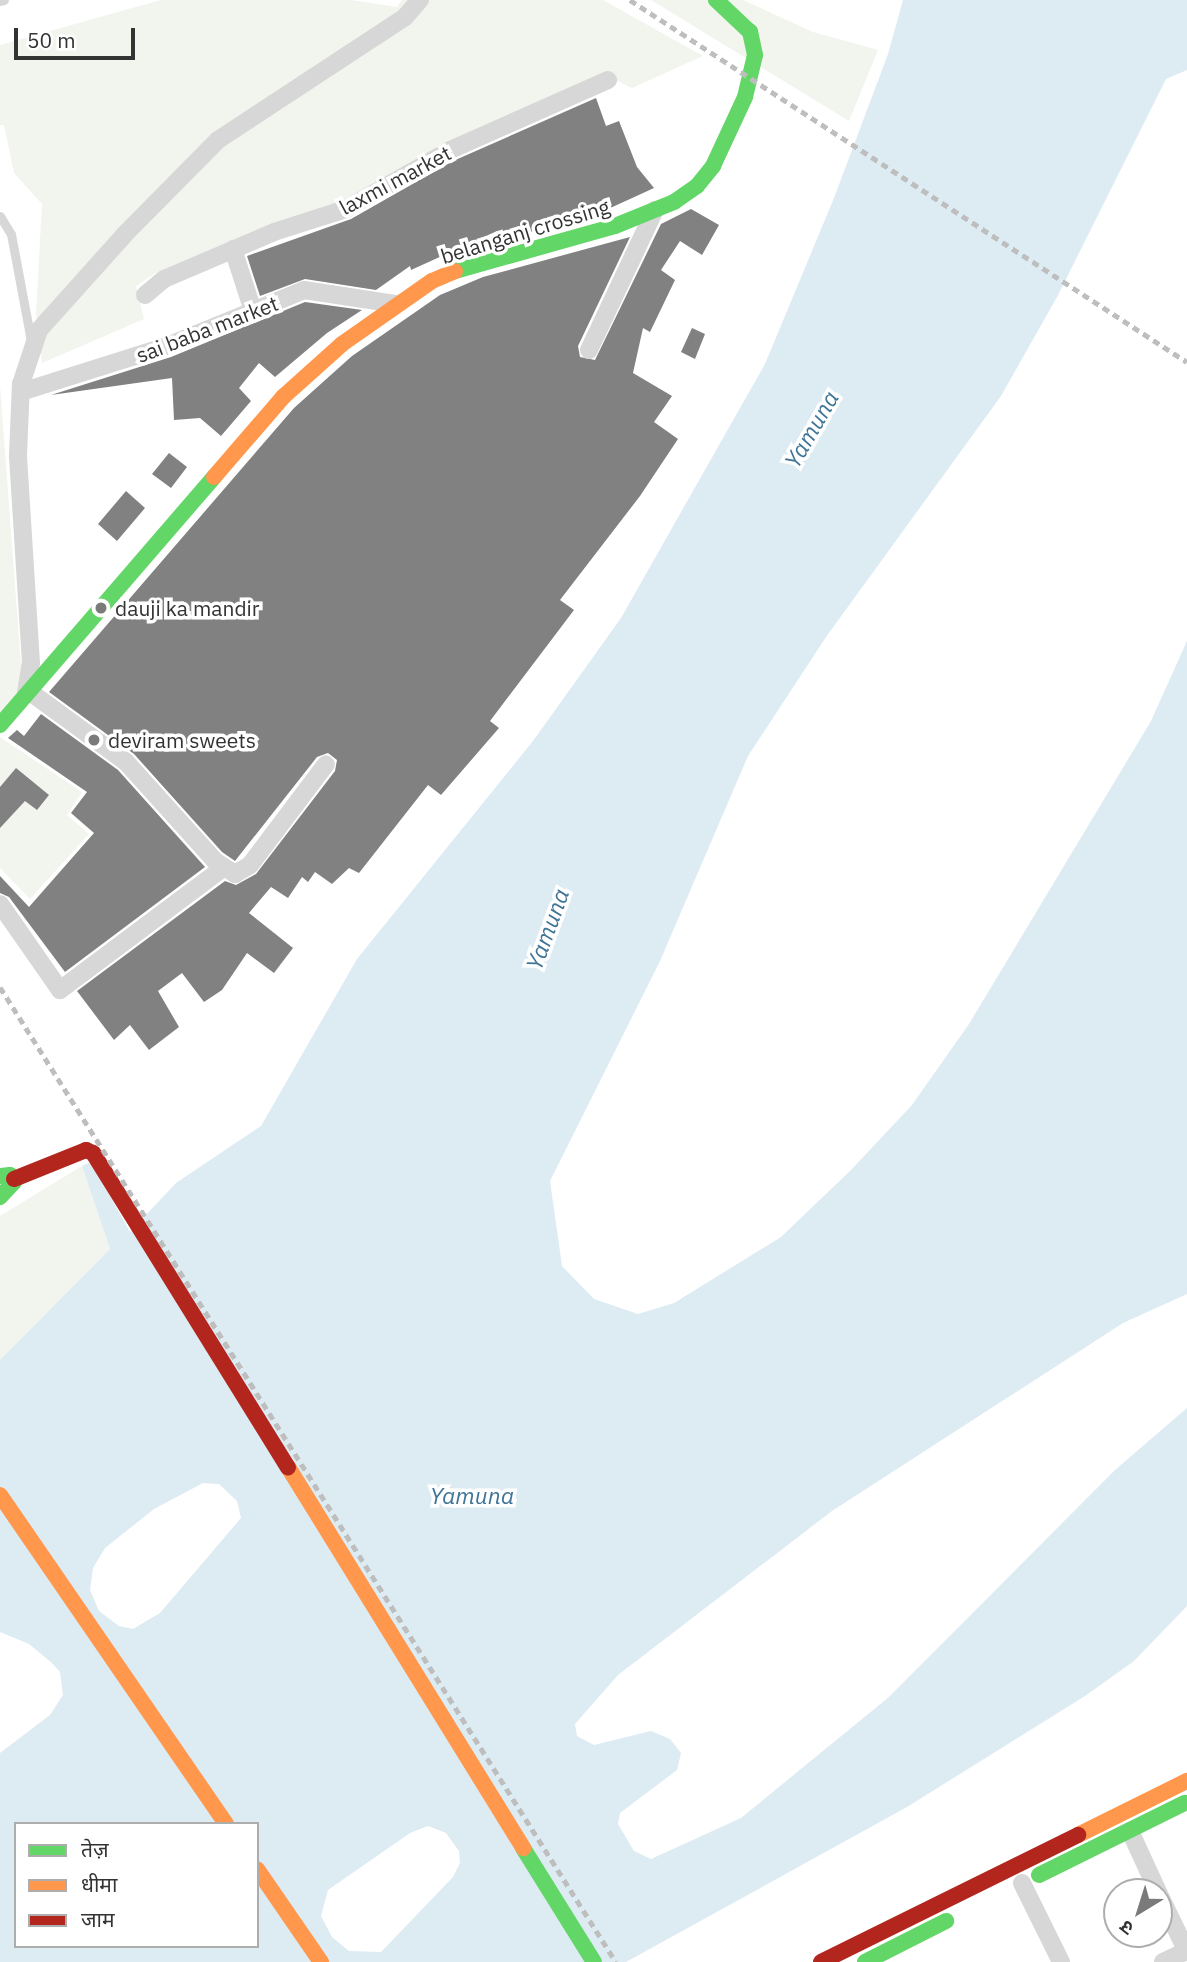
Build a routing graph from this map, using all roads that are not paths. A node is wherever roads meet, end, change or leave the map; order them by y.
1 (420, 0) edge
2 (716, 0) edge
3 (608, 80) dead end
4 (655, 210) junction
5 (0, 216) edge
6 (233, 249) junction
7 (145, 295) dead end
8 (395, 304) junction
9 (254, 314) junction
10 (32, 346) junction
11 (589, 350) dead end
12 (21, 392) junction
13 (27, 695) junction
14 (0, 725) edge
15 (326, 764) dead end
16 (223, 868) junction
17 (0, 904) edge
18 (7, 1177) edge
19 (0, 1197) edge
20 (0, 1495) edge
21 (1187, 1781) edge
22 (1187, 1801) edge
23 (225, 1822) edge
24 (1130, 1832) junction
25 (259, 1872) edge
26 (1152, 1878) edge
27 (1016, 1886) joint
28 (960, 1914) dead end
29 (1173, 1922) edge
30 (1187, 1952) edge
31 (321, 1962) edge
32 (594, 1962) edge
33 (821, 1962) edge
34 (865, 1962) edge
35 (1061, 1962) edge
36 (1163, 1962) edge

1 - 10 street
2 - 4 street, belanganj crossing
3 - 6 street, laxmi market
4 - 8 street, belanganj crossing
4 - 11 street
5 - 10 lane
6 - 7 street, laxmi market
6 - 9 street
8 - 9 street, sai baba market
8 - 13 street, belanganj crossing
9 - 12 street, sai baba market
10 - 12 street
12 - 13 street
13 - 14 street, belanganj crossing
13 - 16 street
15 - 16 street
16 - 17 street
18 - 19 street
18 - 32 street
20 - 23 street
21 - 33 street
22 - 24 street
24 - 26 street
24 - 27 street
25 - 31 street
27 - 35 street
28 - 34 street
29 - 30 street
30 - 36 street

